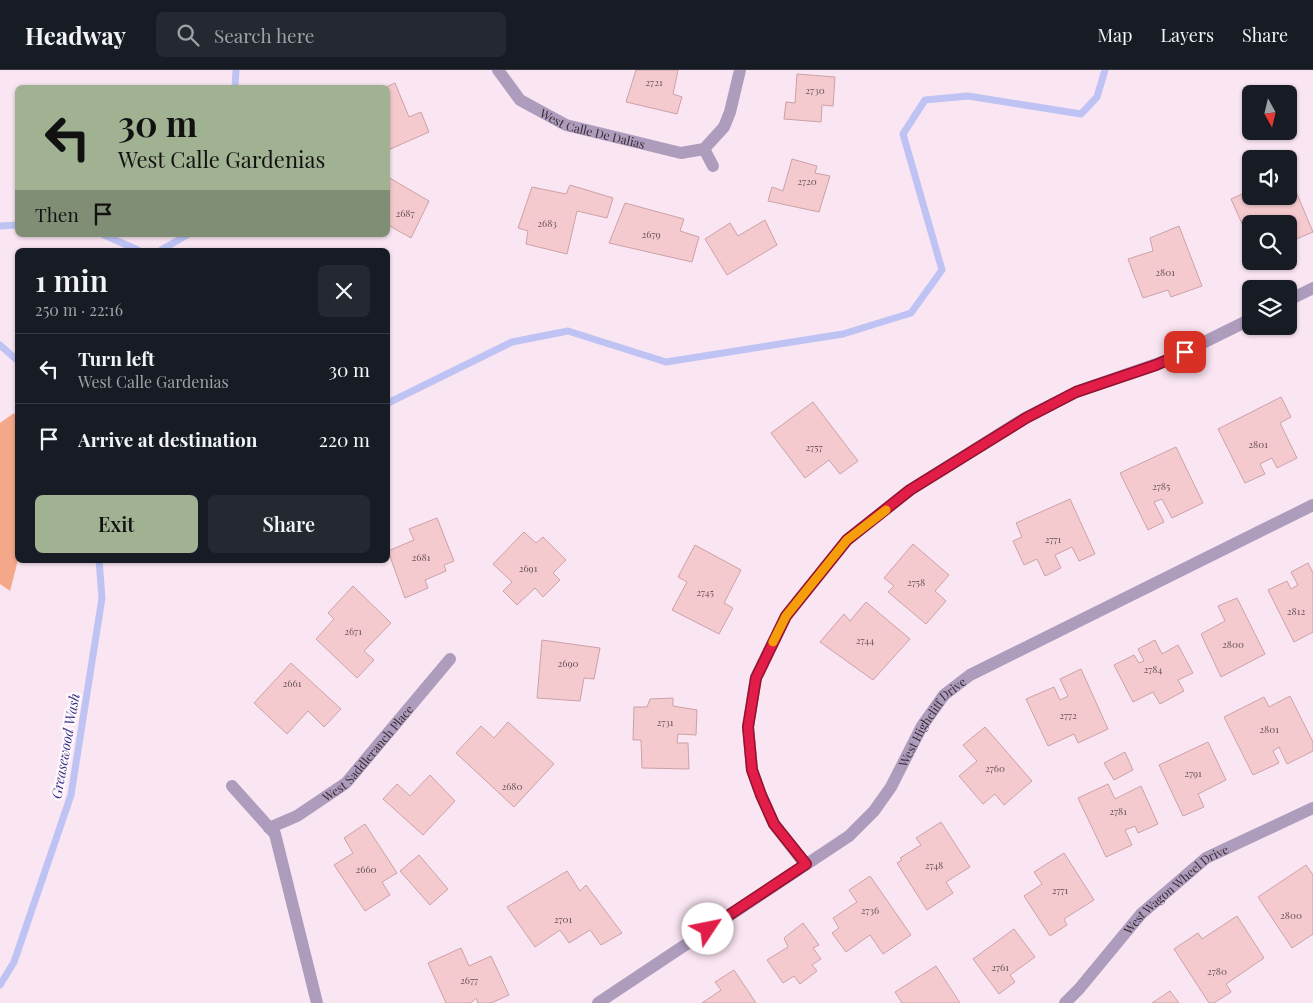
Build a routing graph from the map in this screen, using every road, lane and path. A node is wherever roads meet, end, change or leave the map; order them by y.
1 (498, 70) edge
2 (740, 70) edge
3 (704, 149) junction
4 (713, 166) dead end
5 (1313, 288) edge
6 (1297, 296) edge
7 (1242, 323) edge
8 (1313, 505) edge
9 (450, 659) dead end
10 (232, 786) dead end
11 (1313, 808) edge
12 (269, 828) junction
13 (806, 864) junction
14 (316, 1003) edge
15 (598, 1003) edge
16 (1065, 1003) edge

1 - 3 street, West Calle De Dalias
2 - 3 street
3 - 4 street
5 - 6 street
7 - 13 street
8 - 13 street, West Highcliff Drive
9 - 12 street, West Saddleranch Place
10 - 12 street
11 - 16 street, West Wagon Wheel Drive
12 - 14 street
13 - 15 street, West Highcliff Drive

